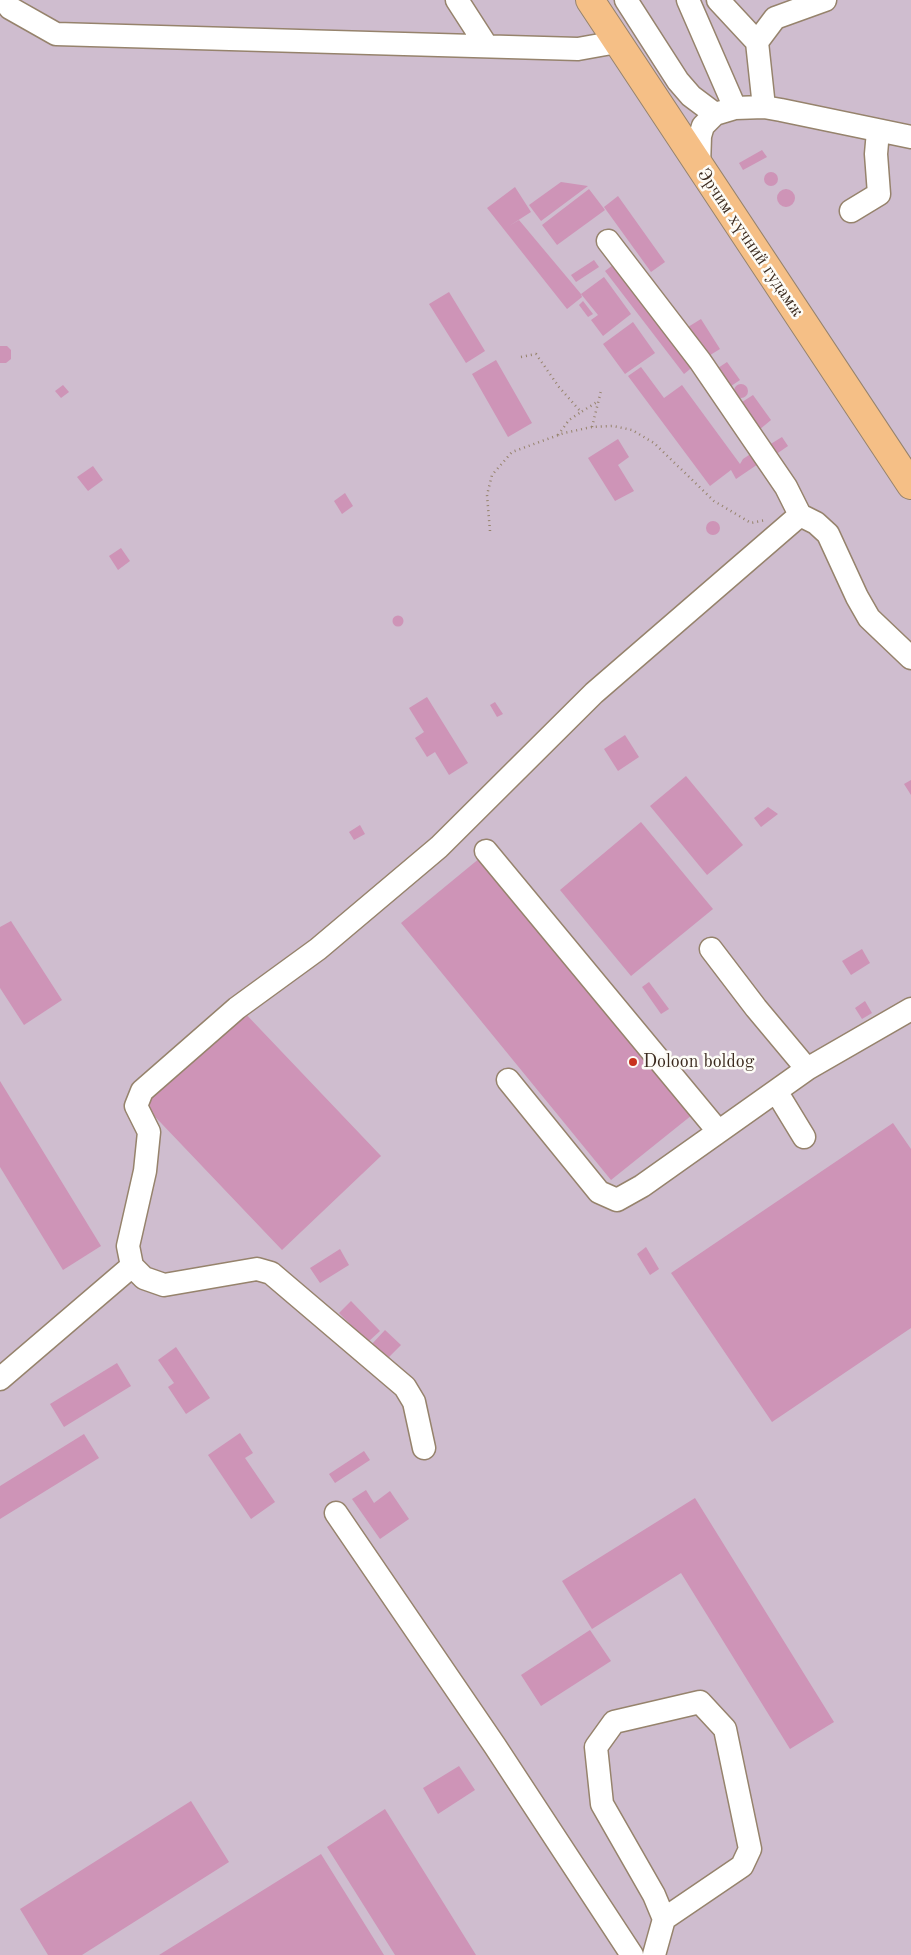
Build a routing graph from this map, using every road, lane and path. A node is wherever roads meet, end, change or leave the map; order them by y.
1 (4, 0) edge
2 (457, 0) edge
3 (590, 0) edge
4 (626, 0) edge
5 (688, 0) edge
6 (718, 0) edge
7 (825, 0) edge
8 (617, 42) junction
9 (757, 42) junction
10 (486, 45) junction
11 (764, 107) junction
12 (725, 111) junction
13 (878, 131) junction
14 (911, 137) edge
15 (699, 166) junction
16 (851, 211) dead end
17 (608, 241) dead end
18 (521, 357) dead end
19 (601, 391) dead end
20 (597, 402) junction
21 (582, 412) junction
22 (592, 426) junction
23 (558, 435) junction
24 (911, 485) edge
25 (800, 515) junction
26 (767, 520) dead end
27 (490, 531) dead end
28 (911, 658) edge
29 (486, 851) dead end
30 (711, 948) dead end
31 (911, 1009) edge
32 (807, 1069) junction
33 (508, 1080) dead end
34 (776, 1092) junction
35 (718, 1131) junction
36 (804, 1136) dead end
37 (132, 1266) junction
38 (0, 1379) edge
39 (424, 1448) dead end
40 (336, 1513) dead end
41 (664, 1919) junction
42 (632, 1955) edge
43 (654, 1955) edge

1 - 10 street
2 - 10 street
3 - 8 main road, Эрчим хүчний гудамж
4 - 12 street
5 - 12 street
6 - 9 street
7 - 9 street
8 - 10 street
8 - 15 main road, Эрчим хүчний гудамж
9 - 11 street
11 - 12 street
11 - 13 street
12 - 15 street
13 - 14 street
13 - 16 street
15 - 24 main road, Эрчим хүчний гудамж
17 - 25 street
18 - 21 path
19 - 20 path
20 - 21 path
20 - 22 path
21 - 23 path
22 - 23 path
22 - 26 path
23 - 27 path
25 - 28 street
25 - 37 street
29 - 35 street
30 - 32 street
31 - 32 street
32 - 34 street
33 - 35 street
34 - 35 street
34 - 36 street
37 - 38 street
37 - 39 street
40 - 42 street
41 - 41 street
41 - 43 street

